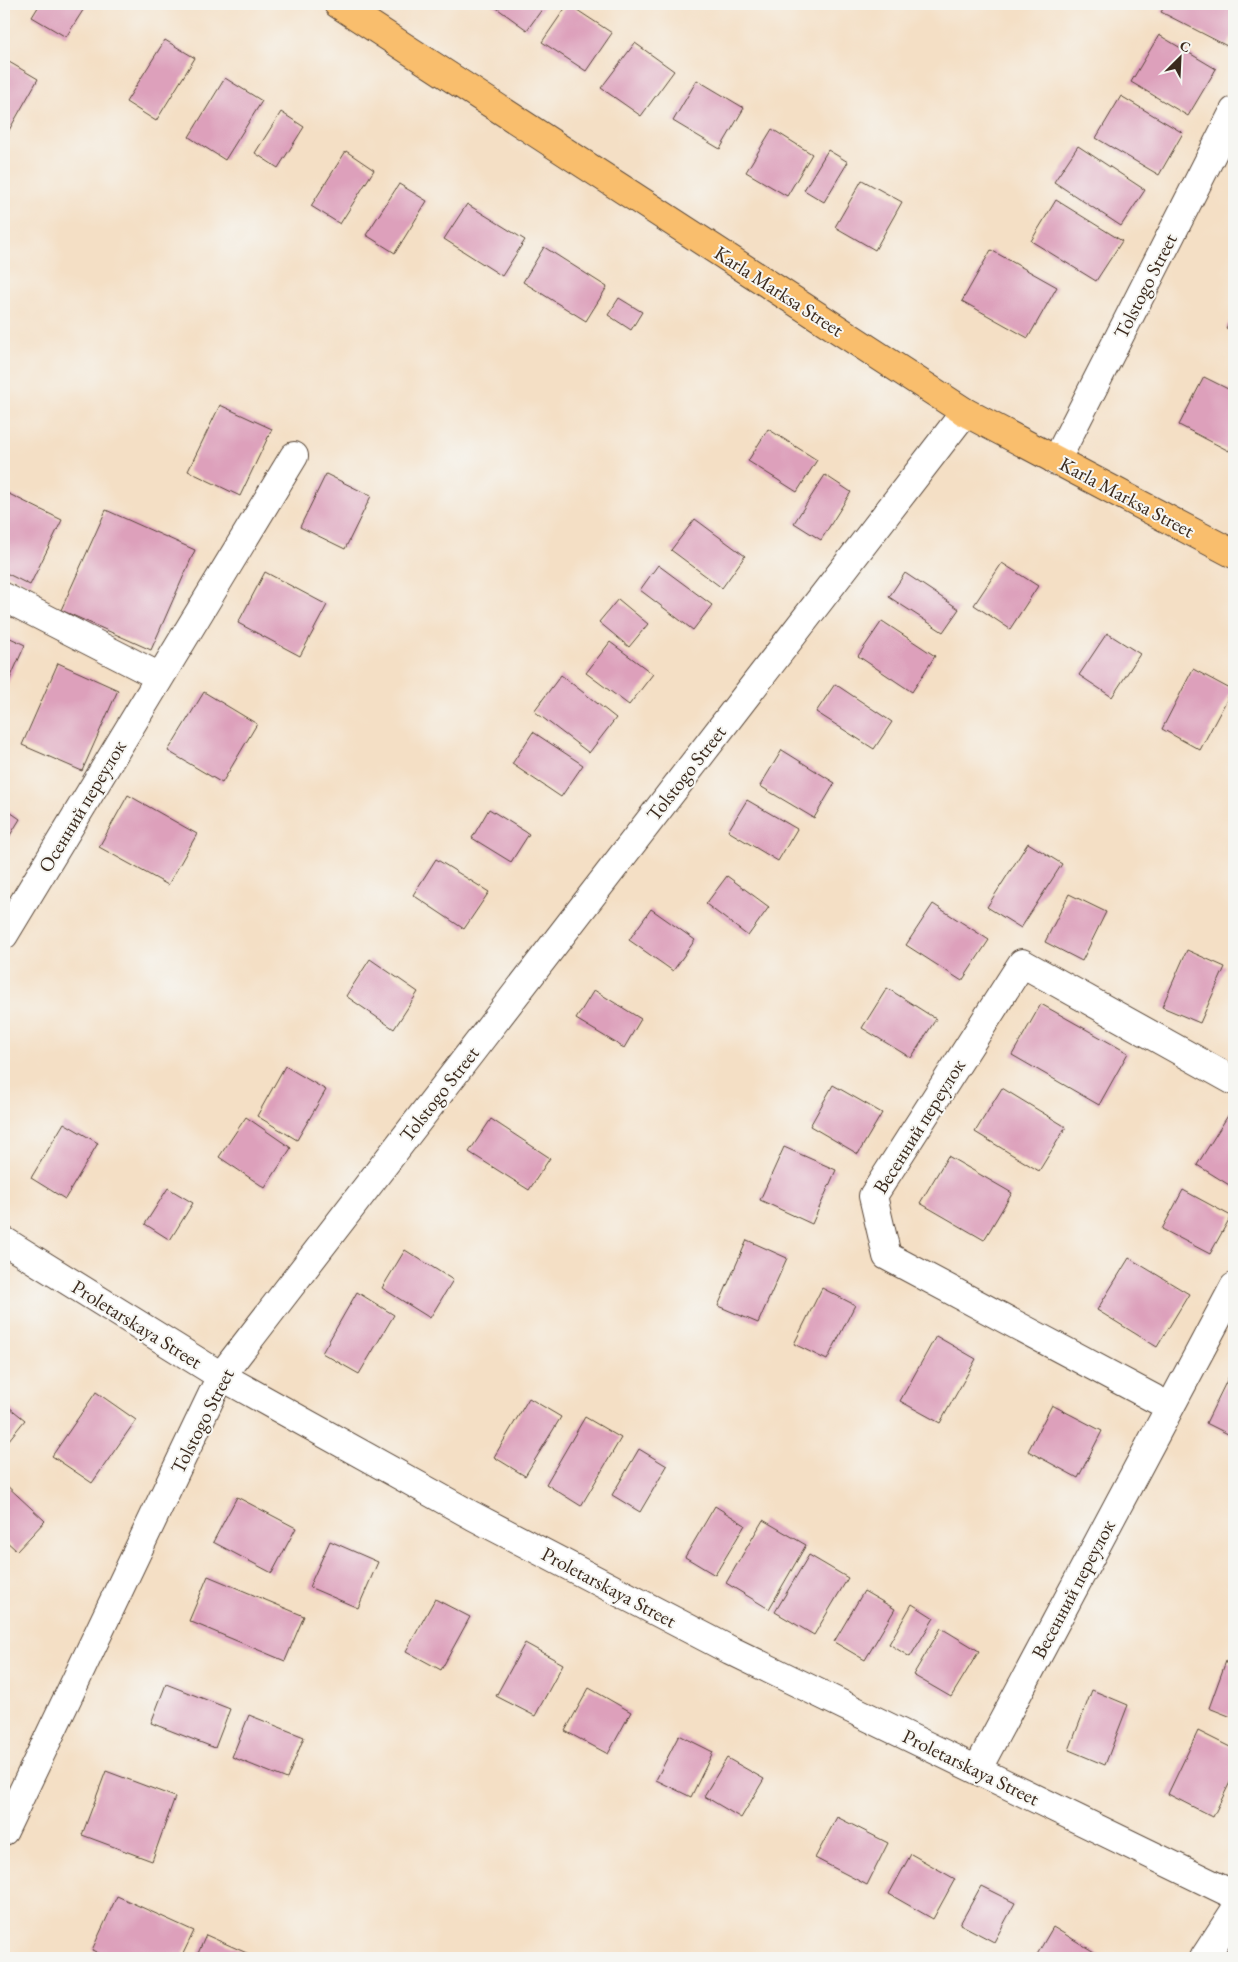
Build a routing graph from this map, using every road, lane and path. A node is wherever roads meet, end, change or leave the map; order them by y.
1 (338, 4) edge
2 (1234, 111) edge
3 (965, 412) junction
4 (294, 456) dead end
5 (1056, 461) junction
6 (1234, 554) edge
7 (4, 597) edge
8 (160, 677) junction
9 (4, 935) edge
10 (1234, 1081) edge
11 (4, 1241) edge
12 (1234, 1287) edge
13 (221, 1376) junction
14 (1170, 1408) junction
15 (977, 1770) junction
16 (4, 1831) edge
17 (1234, 1895) edge
18 (1234, 1912) edge
19 (1204, 1958) edge

1 - 3 main road, Karla Marksa Street
2 - 5 street, Tolstogo Street
3 - 5 main road, Karla Marksa Street
3 - 13 street, Tolstogo Street
4 - 8 street, Осенний переулок
5 - 6 main road, Karla Marksa Street
7 - 8 street
8 - 9 street, Осенний переулок
10 - 14 street, Весенний переулок
11 - 13 street, Proletarskaya Street
12 - 14 street, Весенний переулок
13 - 15 street, Proletarskaya Street
13 - 16 street, Tolstogo Street
14 - 15 street, Весенний переулок
15 - 17 street, Proletarskaya Street
18 - 19 street

